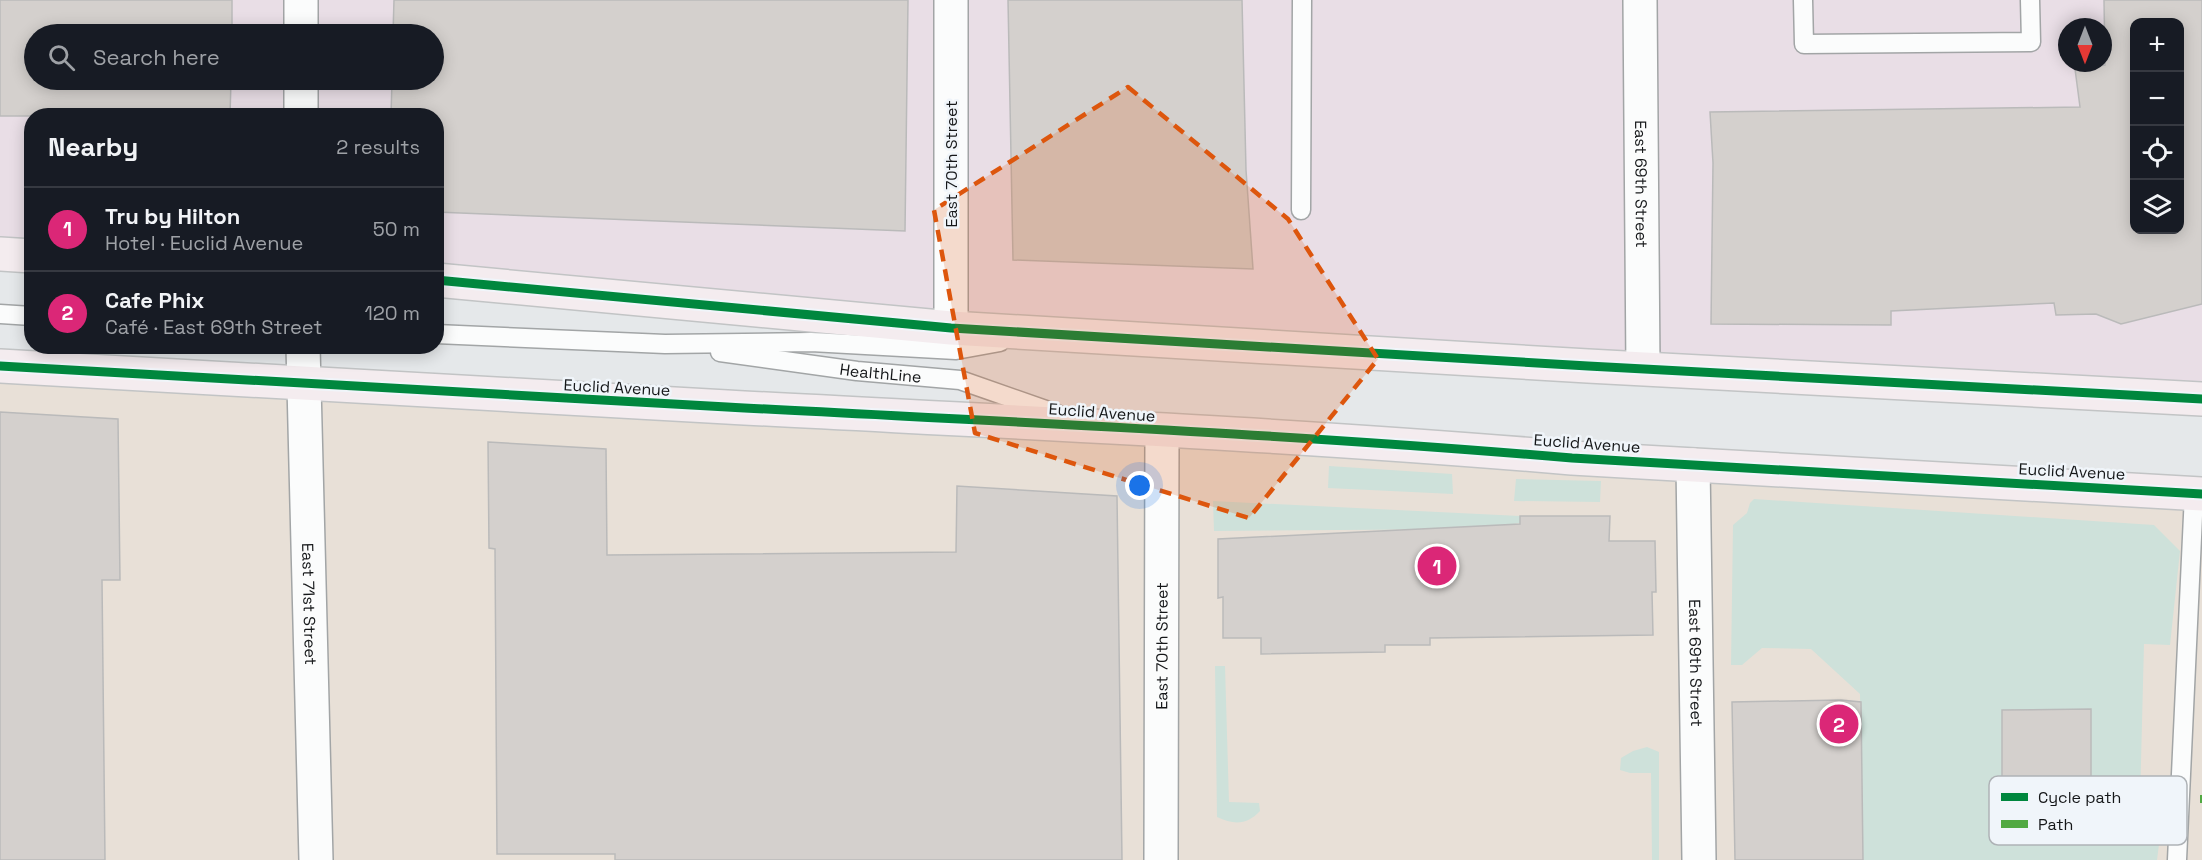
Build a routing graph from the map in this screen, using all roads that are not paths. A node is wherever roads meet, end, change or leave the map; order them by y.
1 (301, 0) edge
2 (951, 0) edge
3 (1302, 0) edge
4 (1640, 0) edge
5 (1803, 0) edge
6 (2030, 0) edge
7 (301, 24) edge
8 (301, 90) edge
9 (301, 108) edge
10 (1301, 210) dead end
11 (0, 254) edge
12 (24, 256) edge
13 (444, 281) edge
14 (0, 314) edge
15 (24, 316) edge
16 (951, 327) junction
17 (1044, 333) junction
18 (444, 334) edge
19 (665, 344) junction
20 (303, 354) edge
21 (0, 366) edge
22 (1643, 369) junction
23 (304, 385) junction
24 (2164, 398) junction
25 (2202, 399) edge
26 (2202, 414) edge
27 (1091, 426) junction
28 (1162, 431) junction
29 (1693, 465) junction
30 (2198, 494) edge
31 (2182, 776) edge
32 (2178, 845) edge
33 (316, 860) edge
34 (1161, 860) edge
35 (1699, 860) edge
36 (2177, 860) edge

1 - 7 street
2 - 16 street, East 70th Street
3 - 10 lane
4 - 22 street, East 69th Street
5 - 6 lane
8 - 9 street
11 - 12 main road
13 - 16 main road
14 - 15 lane
16 - 17 main road
17 - 19 lane, HealthLine
17 - 22 main road
18 - 19 lane, HealthLine
19 - 27 lane, HealthLine
20 - 23 street, East 71st Street
21 - 23 main road, Euclid Avenue
22 - 24 main road
23 - 27 main road, Euclid Avenue
23 - 33 street, East 71st Street
24 - 25 main road
24 - 26 lane
27 - 28 main road, Euclid Avenue
28 - 29 main road, Euclid Avenue
28 - 34 street, East 70th Street
29 - 30 main road, Euclid Avenue
29 - 35 street, East 69th Street
30 - 31 lane
32 - 36 lane

